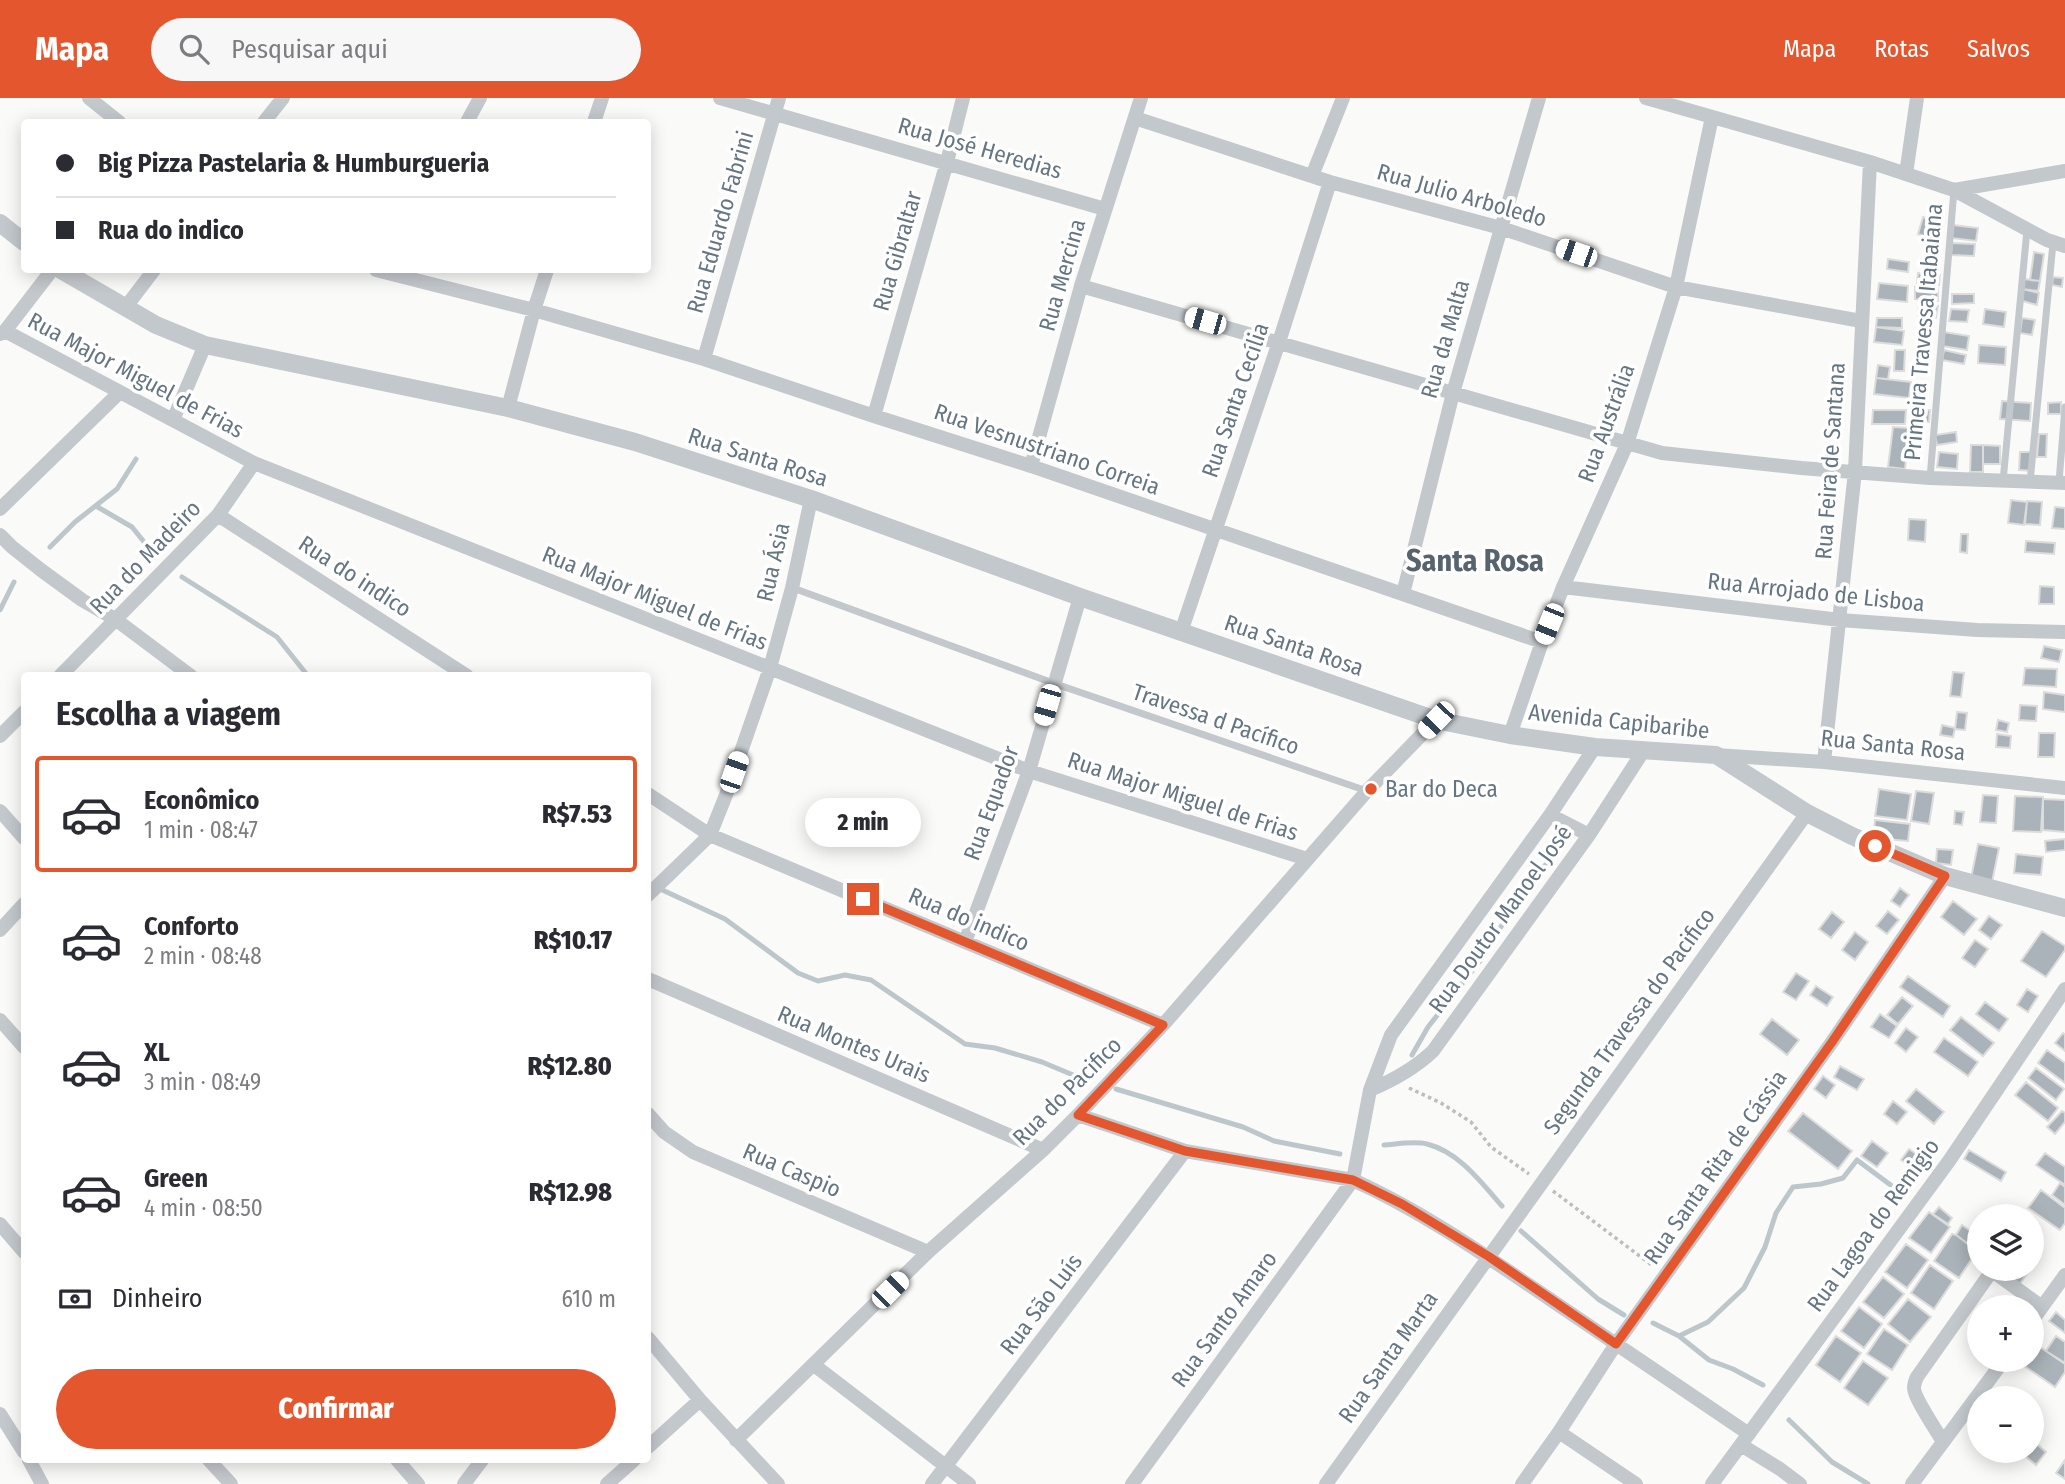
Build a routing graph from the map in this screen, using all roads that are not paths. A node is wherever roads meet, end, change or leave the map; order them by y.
1 (89, 98) edge
2 (283, 98) edge
3 (480, 98) edge
4 (602, 98) edge
5 (720, 98) edge
6 (779, 98) edge
7 (963, 98) edge
8 (1141, 98) edge
9 (1343, 98) edge
10 (1539, 98) edge
11 (1646, 98) edge
12 (1917, 98) edge
13 (775, 113) junction
14 (1712, 117) junction
15 (1135, 118) junction
16 (114, 119) edge
17 (266, 119) edge
18 (469, 119) edge
19 (595, 119) edge
20 (947, 162) junction
21 (1870, 162) junction
22 (2065, 171) edge
23 (1906, 174) junction
24 (1312, 176) junction
25 (1330, 182) junction
26 (1954, 190) junction
27 (1105, 209) junction
28 (0, 223) edge
29 (1501, 228) junction
30 (2027, 229) junction
31 (21, 240) edge
32 (2059, 244) edge
33 (50, 273) edge
34 (66, 273) edge
35 (152, 273) edge
36 (393, 273) edge
37 (546, 273) edge
38 (1082, 286) junction
39 (1676, 287) junction
40 (125, 308) junction
41 (534, 310) junction
42 (1861, 321) junction
43 (2, 332) edge
44 (1279, 342) junction
45 (205, 345) junction
46 (704, 359) junction
47 (120, 392) junction
48 (1453, 393) junction
49 (2065, 407) edge
50 (508, 408) junction
51 (874, 416) junction
52 (173, 421) junction
53 (1627, 444) junction
54 (254, 463) junction
55 (1031, 466) junction
56 (1855, 471) junction
57 (1930, 478) junction
58 (2004, 481) junction
59 (2030, 482) junction
60 (2062, 483) edge
61 (811, 499) junction
62 (0, 509) edge
63 (218, 515) junction
64 (1215, 531) junction
65 (0, 535) edge
66 (1563, 587) junction
67 (792, 588) junction
68 (1402, 594) junction
69 (1080, 597) junction
70 (116, 619) junction
71 (1840, 620) junction
72 (1181, 632) junction
73 (2065, 632) edge
74 (1542, 642) junction
75 (770, 668) junction
76 (64, 672) edge
77 (186, 672) edge
78 (461, 672) edge
79 (1053, 683) junction
80 (21, 715) edge
81 (1436, 720) junction
82 (1510, 735) junction
83 (0, 737) edge
84 (1595, 747) junction
85 (1644, 750) junction
86 (1716, 755) junction
87 (1824, 762) junction
88 (1029, 771) junction
89 (2065, 788) edge
90 (1367, 791) junction
91 (651, 796) edge
92 (0, 811) edge
93 (1807, 813) junction
94 (1550, 815) junction
95 (21, 835) edge
96 (710, 835) junction
97 (1589, 835) junction
98 (1307, 859) junction
99 (1945, 876) junction
100 (651, 892) edge
101 (21, 907) edge
102 (2065, 908) edge
103 (0, 930) edge
104 (965, 942) junction
105 (651, 980) edge
106 (2065, 989) edge
107 (0, 1020) edge
108 (1163, 1025) junction
109 (21, 1044) edge
110 (1370, 1090) junction
111 (1078, 1115) junction
112 (651, 1117) edge
113 (1043, 1150) junction
114 (1185, 1151) junction
115 (1353, 1180) junction
116 (0, 1224) edge
117 (21, 1248) edge
118 (928, 1252) junction
119 (1488, 1256) junction
120 (2065, 1275) edge
121 (1975, 1295) edge
122 (2026, 1295) edge
123 (2044, 1304) edge
124 (1967, 1306) edge
125 (651, 1342) edge
126 (1616, 1344) junction
127 (814, 1365) junction
128 (1995, 1372) edge
129 (700, 1400) junction
130 (0, 1414) edge
131 (1559, 1432) junction
132 (1745, 1439) junction
133 (736, 1440) junction
134 (1943, 1442) junction
135 (651, 1444) edge
136 (21, 1447) edge
137 (31, 1463) edge
138 (212, 1463) edge
139 (400, 1463) edge
140 (480, 1463) edge
141 (631, 1463) edge
142 (946, 1466) junction
143 (42, 1484) edge
144 (231, 1484) edge
145 (418, 1484) edge
146 (464, 1484) edge
147 (607, 1484) edge
148 (778, 1484) edge
149 (932, 1484) edge
150 (969, 1484) edge
151 (1132, 1484) edge
152 (1326, 1484) edge
153 (1522, 1484) edge
154 (1636, 1484) edge
155 (1712, 1484) edge
156 (1800, 1484) edge
157 (1912, 1484) edge

1 - 16 street
2 - 17 street
3 - 18 street
4 - 19 street
5 - 13 street, Rua José Heredias
6 - 13 street, Rua Eduardo Fabrini
7 - 20 street, Rua Gibraltar
8 - 15 street, Rua Mercina
9 - 24 street
10 - 29 street, Rua da Malta
11 - 14 street
12 - 23 street
13 - 20 street, Rua José Heredias
13 - 46 street, Rua Eduardo Fabrini
14 - 21 street
14 - 39 street, Rua Austrália
15 - 24 street, Rua Julio Arboledo
15 - 27 street, Rua Mercina
20 - 27 street, Rua José Heredias
20 - 51 street, Rua Gibraltar
21 - 23 street
21 - 42 street, Rua Feira de Santana
22 - 26 street
23 - 26 street
24 - 25 street, Rua Julio Arboledo
25 - 29 street, Rua Julio Arboledo
25 - 44 street, Rua Santa Cecília
26 - 30 street
26 - 57 lane, Primeira Travessa Itabaiana
27 - 38 street, Rua Mercina
28 - 31 street
29 - 39 street, Rua Julio Arboledo
29 - 48 street, Rua da Malta
30 - 32 street
30 - 58 lane
32 - 59 lane
33 - 43 street
34 - 40 street, Rua Santa Rosa
35 - 40 street
36 - 41 street, Rua Vesnustriano Correia
37 - 41 street
38 - 44 street
38 - 55 street, Rua Mercina
39 - 42 street, Rua Julio Arboledo
39 - 53 street, Rua Austrália
40 - 45 street, Rua Santa Rosa
41 - 46 street, Rua Vesnustriano Correia
41 - 50 street
42 - 56 street, Rua Feira de Santana
43 - 47 street, Rua Major Miguel de Frias
44 - 48 street
44 - 64 street, Rua Santa Cecília
45 - 50 street, Rua Santa Rosa
45 - 52 street
46 - 51 street, Rua Vesnustriano Correia
47 - 52 street, Rua Major Miguel de Frias
47 - 62 street
48 - 53 street
48 - 68 street, Rua da Malta
49 - 60 lane
50 - 61 street, Rua Santa Rosa
51 - 55 street, Rua Vesnustriano Correia
52 - 54 street, Rua Major Miguel de Frias
53 - 56 street
53 - 66 street, Rua Austrália
54 - 63 street, Rua do Madeiro
54 - 75 street, Rua Major Miguel de Frias
55 - 64 street, Rua Vesnustriano Correia
56 - 57 street
56 - 71 street, Rua Feira de Santana
57 - 58 street
58 - 59 street
59 - 60 street
61 - 67 street, Rua Ásia
61 - 69 street, Rua Santa Rosa
63 - 70 street, Rua do Madeiro
63 - 78 street, Rua do indico
64 - 68 street, Rua Vesnustriano Correia
64 - 72 street, Rua Santa Cecília
65 - 70 street
66 - 71 street, Rua Arrojado de Lisboa
66 - 74 street, Rua Austrália
67 - 75 street, Rua Ásia
67 - 79 lane, Travessa d Pacífico
68 - 74 street, Rua Vesnustriano Correia
69 - 72 street, Rua Santa Rosa
69 - 79 street, Rua Equador
70 - 76 street, Rua do Madeiro
70 - 77 street
71 - 73 street, Rua Arrojado de Lisboa
71 - 87 street, Rua Feira de Santana
72 - 81 street, Rua Santa Rosa
74 - 82 street, Rua Austrália
75 - 88 street, Rua Major Miguel de Frias
75 - 96 street, Rua Ásia
79 - 88 street, Rua Equador
79 - 90 lane, Travessa d Pacífico
80 - 83 street
81 - 82 street, Rua Santa Rosa
81 - 90 street, Rua do Pacifico
82 - 84 street, Avenida Capibaribe
84 - 85 street, Avenida Capibaribe
84 - 94 street, Rua Doutor Manoel José
85 - 86 street, Avenida Capibaribe
85 - 97 street, Rua Doutor Manoel José
86 - 87 street, Rua Santa Rosa
86 - 93 street, Avenida Capibaribe
87 - 89 street, Rua Santa Rosa
88 - 98 street, Rua Major Miguel de Frias
88 - 104 street, Rua Equador
90 - 98 street, Rua do Pacifico
91 - 96 street, Rua do indico
92 - 95 street
93 - 99 street, Avenida Capibaribe
93 - 119 street, Segunda Travessa do Pacifico
94 - 97 street
94 - 110 street, Rua Doutor Manoel José
96 - 100 street
96 - 104 street, Rua do indico
97 - 110 street, Rua Doutor Manoel José
98 - 108 street, Rua do Pacifico
99 - 102 street, Avenida Capibaribe
99 - 126 street, Rua Santa Rita de Cássia
101 - 103 street
104 - 108 street, Rua do indico
105 - 113 street, Rua Montes Urais
106 - 132 street, Rua Lagoa do Remigio
107 - 109 street
108 - 111 street, Rua do Pacifico
110 - 115 street, Rua Doutor Manoel José
111 - 113 street, Rua do Pacifico
111 - 114 street
112 - 118 street, Rua Caspio
113 - 118 street, Rua do Pacifico
114 - 115 street
114 - 142 street, Rua São Luís
115 - 119 street
115 - 151 street, Rua Santo Amaro
116 - 117 street
118 - 127 street, Rua do Pacifico
119 - 126 street
119 - 152 street, Rua Santa Marta
120 - 123 street
121 - 122 street
124 - 134 street
125 - 129 street
126 - 131 street, Rua Santa Rita de Cássia
126 - 132 street
127 - 133 street, Rua do Pacifico
127 - 142 street
128 - 134 street
129 - 133 street
129 - 135 street
130 - 136 street
131 - 153 street, Rua Santa Rita de Cássia
131 - 154 street
132 - 155 street, Rua Lagoa do Remigio
132 - 156 street
133 - 148 street
134 - 157 street
137 - 143 street
138 - 144 street
139 - 145 street
140 - 146 street
141 - 147 street
142 - 149 street, Rua São Luís
142 - 150 street

